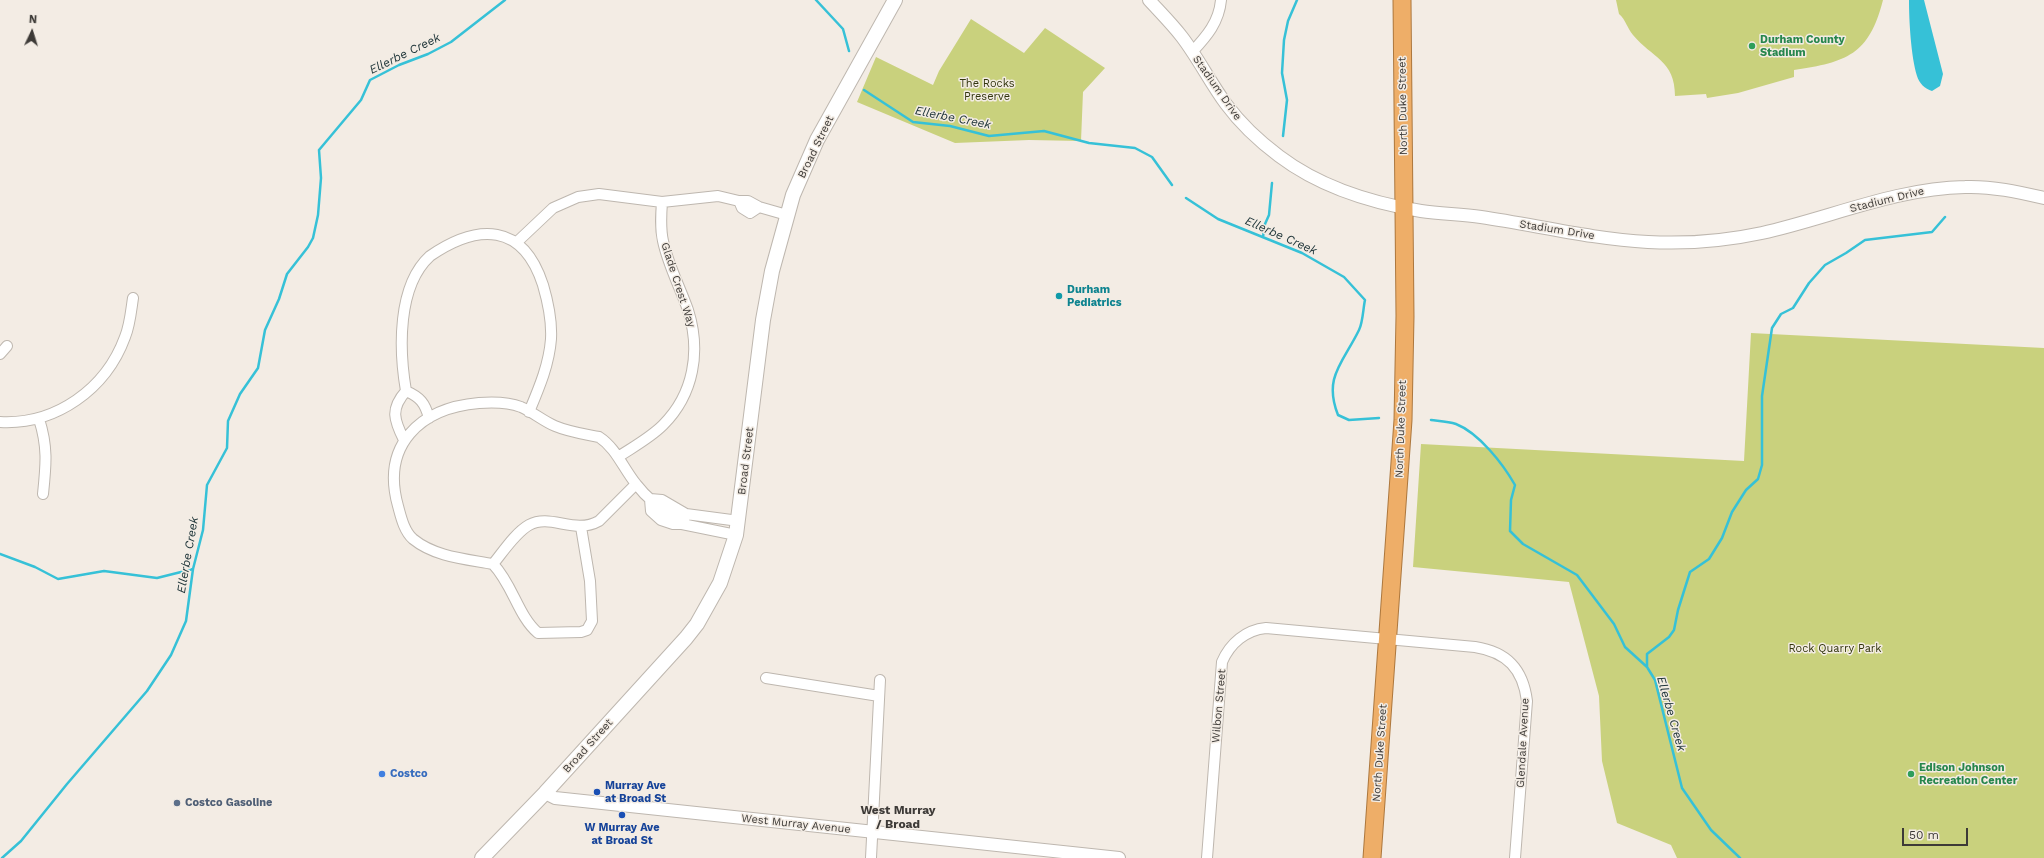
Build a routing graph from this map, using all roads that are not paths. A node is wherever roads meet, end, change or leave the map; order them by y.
1 (895, 0) edge
2 (1149, 0) edge
3 (1221, 0) edge
4 (1402, 0) edge
5 (1192, 52) junction
6 (2044, 198) edge
7 (662, 202) junction
8 (1404, 207) junction
9 (787, 215) junction
10 (516, 242) junction
11 (133, 298) dead end
12 (7, 346) dead end
13 (0, 354) edge
14 (406, 391) junction
15 (529, 412) junction
16 (429, 418) junction
17 (39, 419) junction
18 (0, 422) edge
19 (404, 440) junction
20 (618, 457) junction
21 (636, 484) junction
22 (43, 494) dead end
23 (650, 499) junction
24 (686, 514) junction
25 (668, 518) junction
26 (739, 521) junction
27 (682, 524) junction
28 (581, 528) junction
29 (736, 535) junction
30 (493, 564) junction
31 (1388, 639) junction
32 (766, 678) dead end
33 (880, 680) dead end
34 (879, 696) junction
35 (545, 793) junction
36 (872, 832) junction
37 (482, 858) edge
38 (870, 858) edge
39 (1119, 858) edge
40 (1207, 858) edge
41 (1372, 858) edge
42 (1514, 858) edge

1 - 9 main road, Broad Street
2 - 5 street, Stadium Drive
3 - 5 street
4 - 8 highway, North Duke Street
5 - 8 street, Stadium Drive
6 - 8 street, Stadium Drive
7 - 9 street
7 - 10 street
7 - 20 street, Glade Crest Way
8 - 31 highway, North Duke Street
9 - 26 main road, Broad Street
10 - 14 street
10 - 15 street
11 - 17 street
12 - 13 street
14 - 16 street
14 - 19 street
15 - 16 street
15 - 20 street
16 - 19 street
17 - 18 street
17 - 22 street
19 - 30 street
20 - 21 street
21 - 23 street
21 - 28 street
23 - 24 street
23 - 25 street
24 - 25 street
24 - 26 street
24 - 27 street
25 - 27 street
26 - 29 main road, Broad Street
27 - 29 street
28 - 30 street
28 - 30 street
29 - 35 main road, Broad Street
31 - 40 street, Wilbon Street
31 - 41 highway, North Duke Street
31 - 42 street, Glendale Avenue
32 - 34 street
33 - 34 street
34 - 36 street
35 - 36 street, West Murray Avenue
35 - 37 main road, Broad Street
36 - 38 street
36 - 39 street, West Murray Avenue

